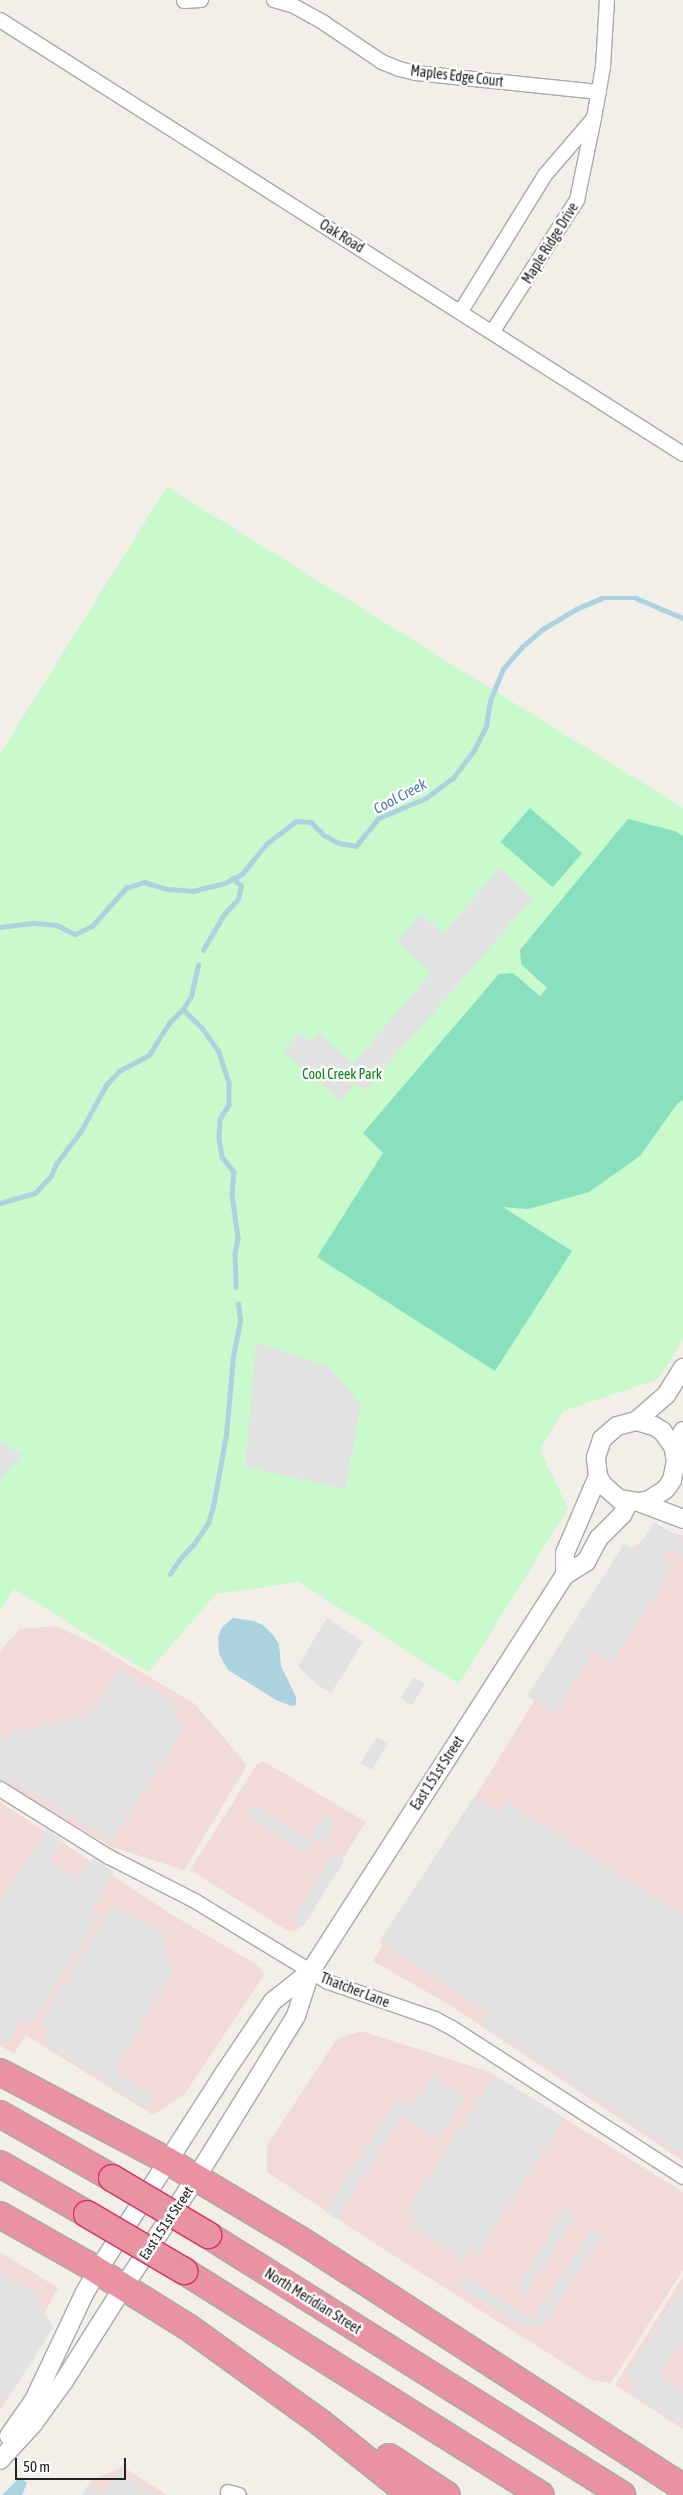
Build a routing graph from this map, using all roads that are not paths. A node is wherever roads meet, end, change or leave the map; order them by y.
1 (201, 0) edge
2 (274, 0) edge
3 (607, 0) edge
4 (184, 1) edge
5 (0, 20) edge
6 (598, 92) junction
7 (594, 118) junction
8 (461, 310) junction
9 (493, 332) junction
10 (683, 454) edge
11 (683, 1368) edge
12 (636, 1421) junction
13 (683, 1430) edge
14 (678, 1463) edge
15 (598, 1476) junction
16 (634, 1502) junction
17 (683, 1519) edge
18 (565, 1575) junction
19 (0, 1789) edge
20 (310, 1972) junction
21 (0, 2072) edge
22 (0, 2114) edge
23 (168, 2162) junction
24 (0, 2164) edge
25 (683, 2177) edge
26 (196, 2178) junction
27 (0, 2215) edge
28 (98, 2270) junction
29 (124, 2286) junction
30 (257, 2375) junction
31 (0, 2446) edge
32 (0, 2460) edge
33 (683, 2487) edge
34 (411, 2495) edge
35 (447, 2495) edge
36 (542, 2495) edge
37 (622, 2495) edge

1 - 4 street
2 - 6 street, Maples Edge Court
3 - 6 street, Maple Ridge Drive
5 - 8 street, Oak Road
6 - 7 street, Maple Ridge Drive
7 - 8 street
7 - 9 street, Maple Ridge Drive
8 - 9 street, Oak Road
9 - 10 street, Oak Road
11 - 12 street
12 - 14 street
12 - 15 street
13 - 14 street
14 - 16 street
15 - 16 street
15 - 18 street, East 151st Street
16 - 17 street
16 - 18 street, East 151st Street
18 - 20 street, East 151st Street
19 - 20 street, Thatcher Lane
20 - 23 street, East 151st Street
20 - 25 street, Thatcher Lane
20 - 26 street, East 151st Street
21 - 23 highway
22 - 37 highway, North Meridian Street, bridge
23 - 26 highway
23 - 28 street, East 151st Street
24 - 36 highway, bridge
26 - 29 street, East 151st Street
26 - 33 highway
27 - 28 highway
28 - 29 highway
28 - 31 street, East 151st Street
29 - 30 highway
29 - 32 street, East 151st Street
30 - 34 highway
30 - 35 highway

